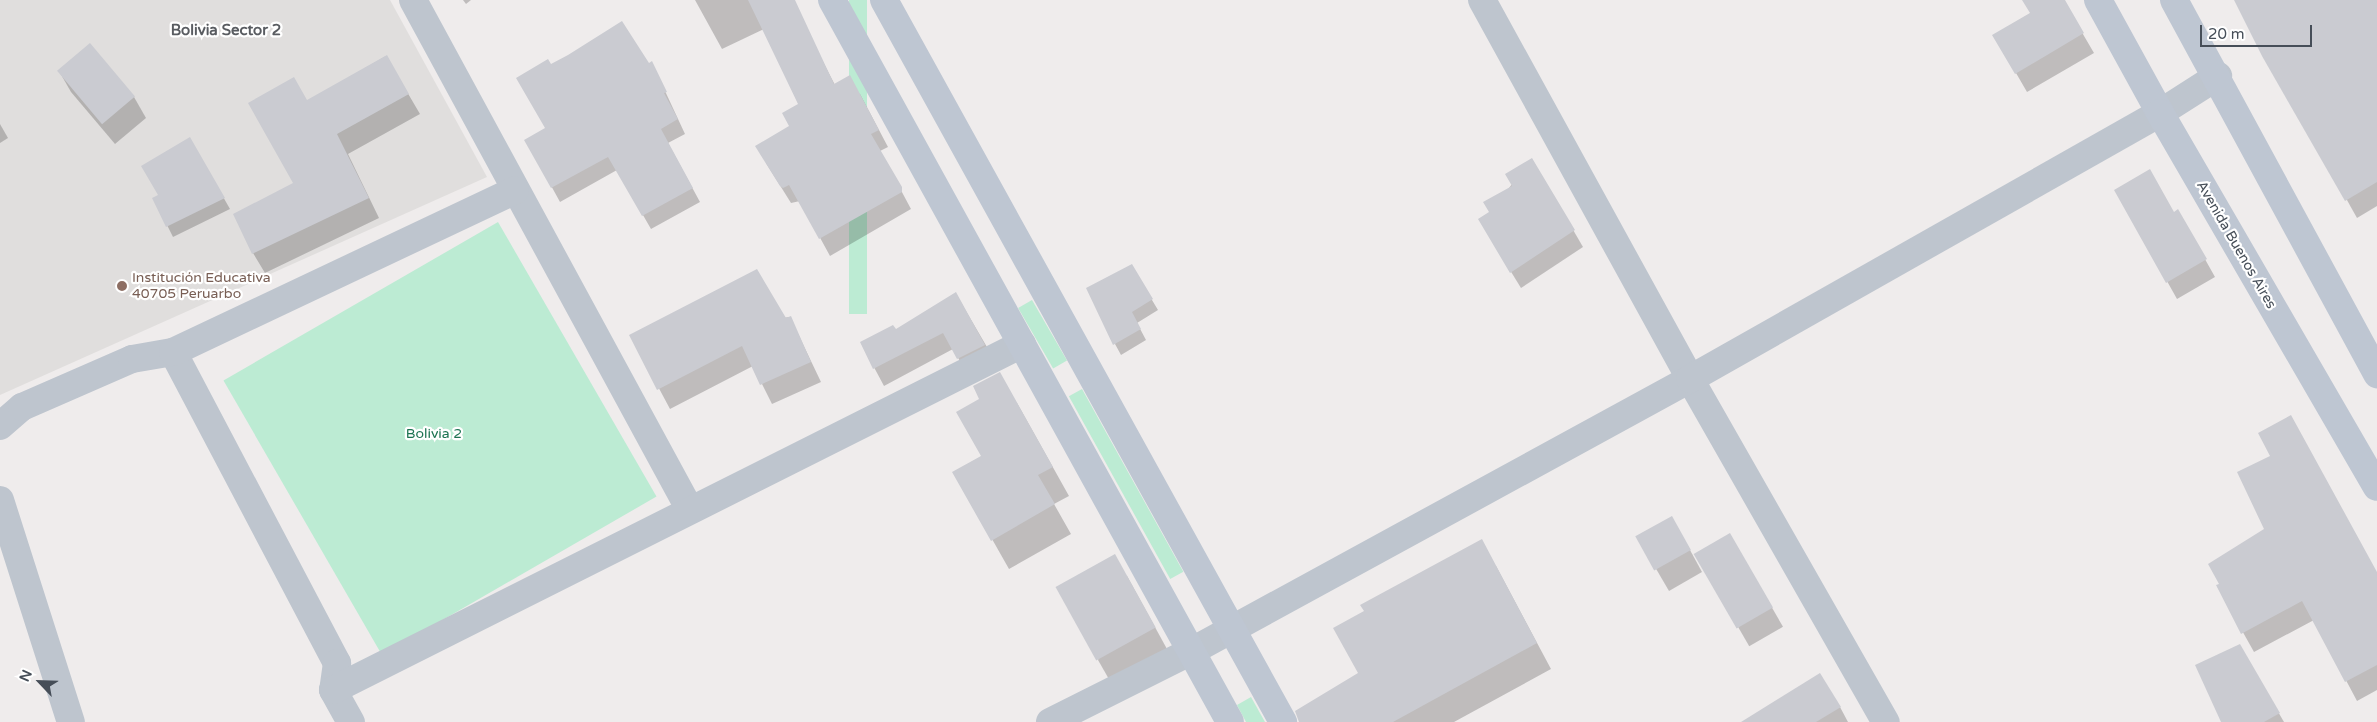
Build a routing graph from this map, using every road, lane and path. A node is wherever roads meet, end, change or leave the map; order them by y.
1 (413, 0) edge
2 (832, 0) edge
3 (884, 0) edge
4 (1482, 0) edge
5 (2098, 0) edge
6 (2174, 0) edge
7 (2218, 76) junction
8 (2160, 113) junction
9 (515, 190) junction
10 (1022, 344) junction
11 (173, 352) junction
12 (2377, 374) edge
13 (1690, 379) junction
14 (0, 426) edge
15 (2377, 487) edge
16 (0, 500) edge
17 (690, 510) junction
18 (1231, 629) junction
19 (1192, 651) junction
20 (333, 690) junction
21 (71, 722) edge
22 (351, 722) edge
23 (1050, 722) edge
24 (1230, 722) edge
25 (1283, 722) edge
26 (1886, 722) edge

1 - 9 street
2 - 10 main road
3 - 18 main road
4 - 13 street
5 - 8 main road, Avenida Buenos Aires
6 - 7 main road
7 - 8 street
7 - 12 main road
8 - 13 street
8 - 15 main road, Avenida Buenos Aires
9 - 11 street
9 - 17 street
10 - 17 street
10 - 19 main road
11 - 14 street
11 - 20 street
13 - 18 street
13 - 26 street
16 - 21 street
17 - 20 street
18 - 19 street
18 - 25 main road
19 - 23 street
19 - 24 main road
20 - 22 street

